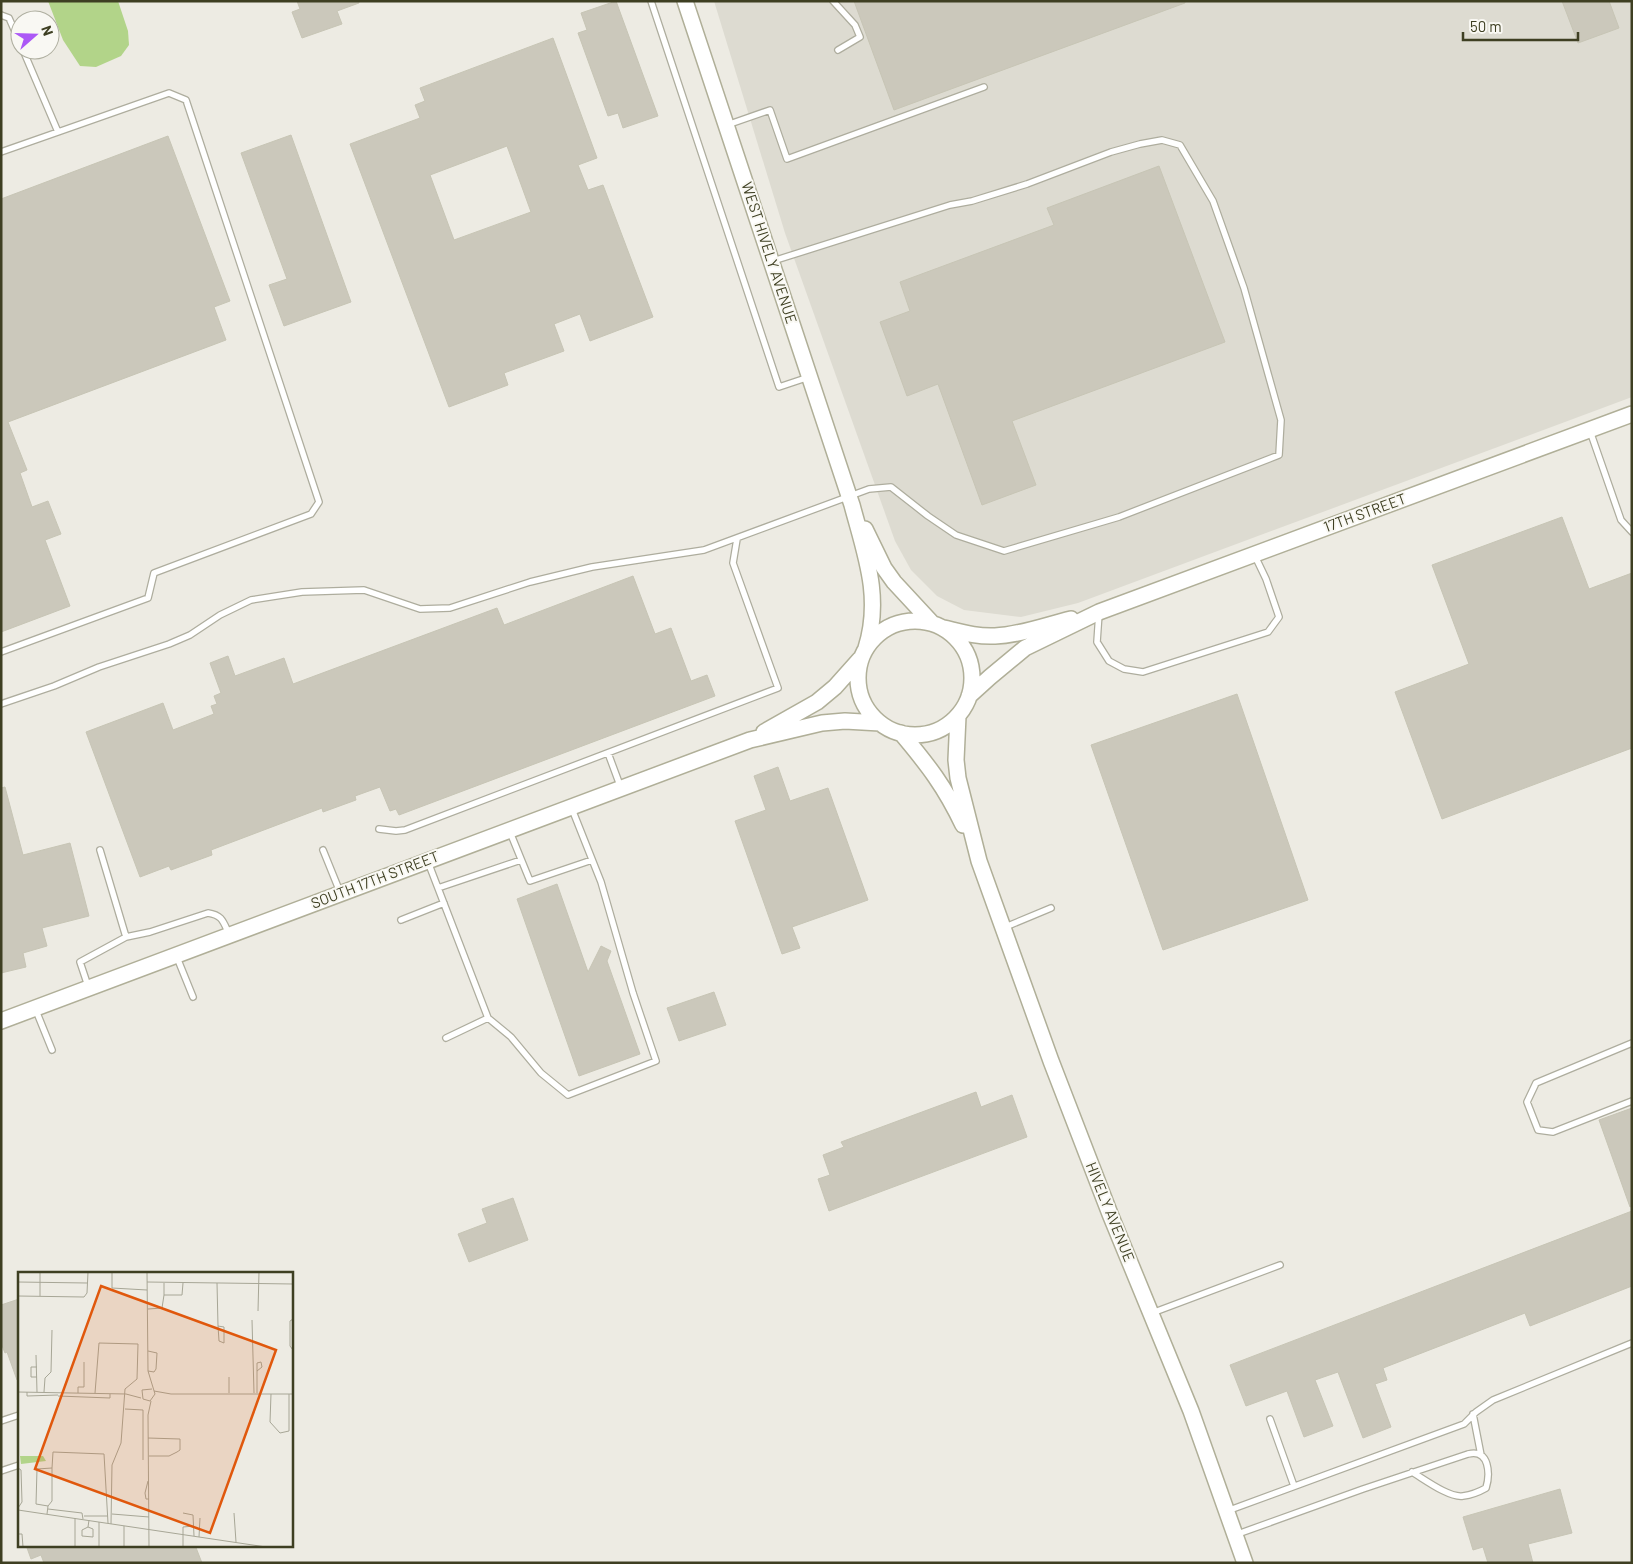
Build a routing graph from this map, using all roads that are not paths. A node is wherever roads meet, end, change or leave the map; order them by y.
1 (651, 1) edge
2 (686, 1) edge
3 (833, 1) edge
4 (838, 50) dead end
5 (27, 60) edge
6 (984, 87) dead end
7 (727, 126) junction
8 (58, 132) junction
9 (1, 152) edge
10 (772, 261) junction
11 (810, 377) junction
12 (1632, 414) edge
13 (1589, 430) junction
14 (851, 501) junction
15 (1632, 532) edge
16 (737, 539) junction
17 (1254, 554) junction
18 (1099, 612) junction
19 (936, 625) junction
20 (1, 652) edge
21 (864, 652) junction
22 (969, 696) junction
23 (1, 704) edge
24 (958, 716) junction
25 (880, 723) junction
26 (900, 733) junction
27 (750, 740) junction
28 (608, 753) junction
29 (621, 788) junction
30 (571, 807) junction
31 (380, 829) dead end
32 (510, 830) junction
33 (100, 850) dead end
34 (323, 850) dead end
35 (521, 860) junction
36 (592, 860) junction
37 (428, 861) junction
38 (979, 861) junction
39 (438, 888) junction
40 (340, 894) junction
41 (444, 903) junction
42 (1051, 908) dead end
43 (401, 920) dead end
44 (1003, 928) junction
45 (230, 935) junction
46 (126, 937) junction
47 (176, 955) junction
48 (88, 988) junction
49 (193, 997) dead end
50 (35, 1008) junction
51 (488, 1018) junction
52 (1, 1021) edge
53 (446, 1038) dead end
54 (1632, 1043) edge
55 (52, 1050) dead end
56 (1632, 1101) edge
57 (1280, 1265) dead end
58 (1152, 1313) junction
59 (1632, 1343) edge
60 (1, 1412) edge
61 (1473, 1414) junction
62 (18, 1415) edge
63 (1270, 1419) dead end
64 (3, 1420) edge
65 (1481, 1454) junction
66 (18, 1465) edge
67 (1, 1471) edge
68 (1412, 1472) junction
69 (1294, 1486) junction
70 (1227, 1511) junction
71 (1235, 1535) junction
72 (1245, 1563) edge

1 - 11 lane
2 - 7 street, WEST HIVELY AVENUE
3 - 4 lane
5 - 8 lane
6 - 7 lane
7 - 10 street, WEST HIVELY AVENUE
8 - 9 lane
8 - 20 lane
10 - 11 street, WEST HIVELY AVENUE
10 - 14 lane
11 - 14 street, WEST HIVELY AVENUE
12 - 13 street, 17TH STREET
13 - 15 lane
13 - 17 street, 17TH STREET
14 - 16 lane
14 - 19 street
14 - 21 street
16 - 23 lane
16 - 28 lane
17 - 18 street, 17TH STREET
17 - 18 lane
18 - 19 street, 17TH STREET
18 - 22 street, 17TH STREET
19 - 21 street
19 - 22 street
21 - 25 street
21 - 27 street
22 - 24 street
24 - 26 street
24 - 38 street, HIVELY AVENUE
25 - 26 street
25 - 27 street
26 - 38 street, HIVELY AVENUE
27 - 29 street, SOUTH 17TH STREET
28 - 29 lane
28 - 31 lane
29 - 30 street, SOUTH 17TH STREET
30 - 32 street, SOUTH 17TH STREET
30 - 36 lane
32 - 35 lane
32 - 37 street, SOUTH 17TH STREET
33 - 46 lane
34 - 40 lane
35 - 36 lane
35 - 39 lane
36 - 51 lane
37 - 39 lane
37 - 40 street, SOUTH 17TH STREET
38 - 44 street, HIVELY AVENUE
39 - 41 lane
40 - 45 street, SOUTH 17TH STREET
41 - 43 lane
41 - 51 lane
42 - 44 lane
44 - 58 street, HIVELY AVENUE
45 - 46 lane
45 - 47 street, SOUTH 17TH STREET
46 - 48 lane
47 - 48 street, SOUTH 17TH STREET
47 - 49 lane
48 - 50 street, SOUTH 17TH STREET
50 - 52 street, SOUTH 17TH STREET
50 - 55 lane
51 - 53 lane
54 - 56 lane
57 - 58 lane
58 - 70 street, HIVELY AVENUE
59 - 61 lane
60 - 64 lane
61 - 65 lane
61 - 69 lane
62 - 64 lane
63 - 69 lane
65 - 68 lane
65 - 68 lane
66 - 67 lane
68 - 71 lane
69 - 70 lane
70 - 71 street, HIVELY AVENUE
71 - 72 street, HIVELY AVENUE

